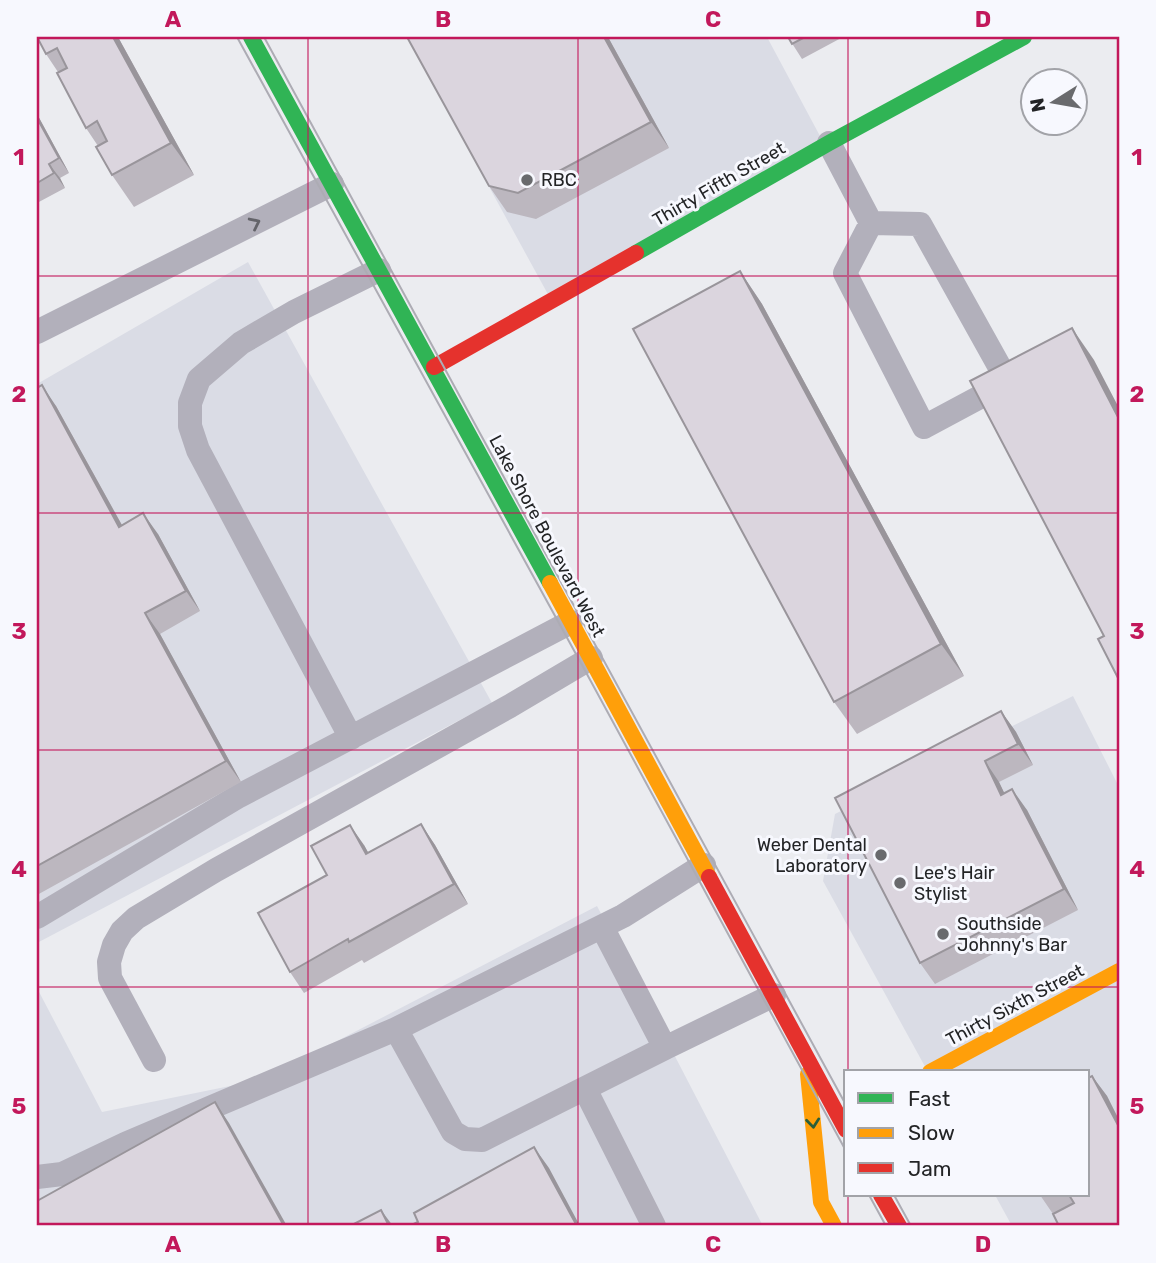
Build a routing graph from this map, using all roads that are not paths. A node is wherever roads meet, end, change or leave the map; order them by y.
1 (251, 37) edge
2 (1024, 37) edge
3 (829, 143) junction
4 (332, 184) junction
5 (871, 223) junction
6 (379, 270) junction
7 (37, 332) edge
8 (433, 367) junction
9 (571, 622) junction
10 (591, 658) junction
11 (351, 738) junction
12 (704, 865) junction
13 (37, 917) edge
14 (602, 927) junction
15 (1119, 971) edge
16 (774, 995) junction
17 (396, 1029) junction
18 (665, 1048) junction
19 (806, 1055) junction
20 (154, 1060) dead end
21 (934, 1070) edge
22 (584, 1089) junction
23 (844, 1126) edge
24 (37, 1177) edge
25 (882, 1196) edge
26 (654, 1226) edge
27 (834, 1226) edge
28 (899, 1226) edge

1 - 4 main road, Lake Shore Boulevard West
2 - 3 main road, Thirty Fifth Street
3 - 5 lane
3 - 8 main road, Thirty Fifth Street
4 - 6 main road, Lake Shore Boulevard West
7 -> 4 lane
5 - 5 lane
6 - 8 main road, Lake Shore Boulevard West
6 - 11 lane
8 - 9 main road, Lake Shore Boulevard West
9 - 10 main road, Lake Shore Boulevard West
9 - 11 lane
10 - 12 main road, Lake Shore Boulevard West
10 - 20 lane
11 - 13 lane
12 - 14 lane
12 - 16 main road, Lake Shore Boulevard West
14 - 17 lane
14 - 18 lane
15 - 21 main road, Thirty Sixth Street
16 - 18 lane
16 - 19 main road, Lake Shore Boulevard West
17 - 22 lane
17 - 24 lane
18 - 22 lane
19 - 23 main road, Lake Shore Boulevard West
19 -> 27 main road, Lake Shore Boulevard West
22 - 26 lane
25 - 28 main road

